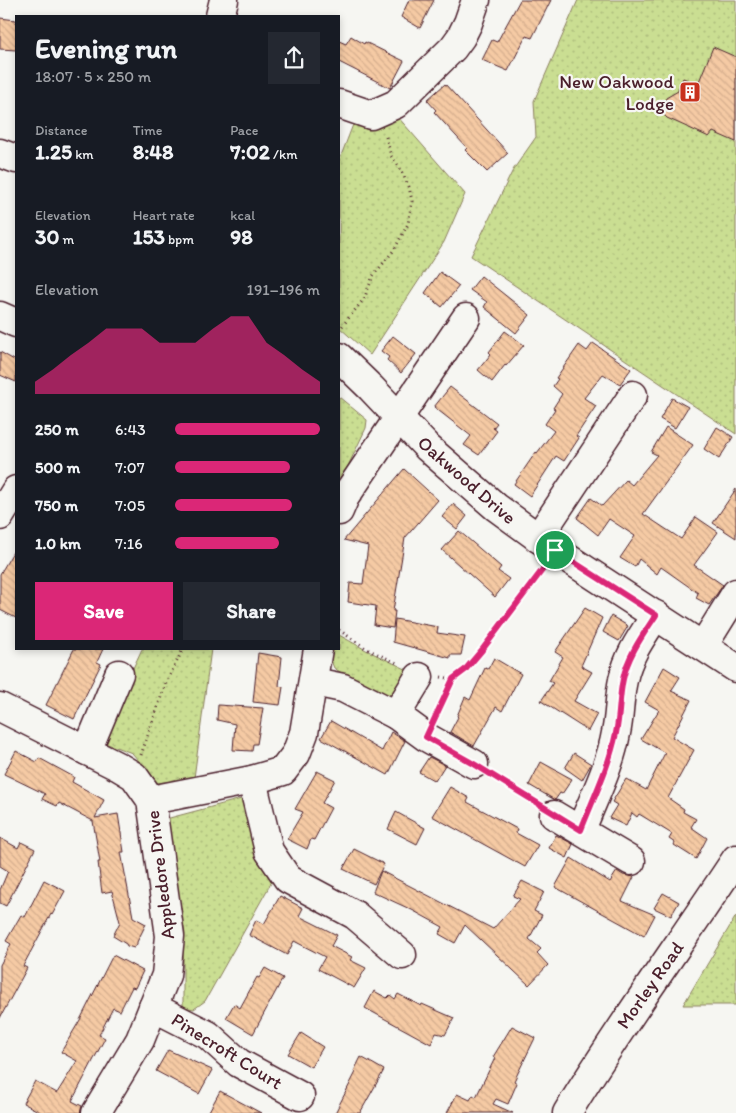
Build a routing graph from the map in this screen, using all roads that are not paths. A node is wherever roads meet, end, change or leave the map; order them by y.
1 (224, 0) edge
2 (476, 0) edge
3 (220, 15) edge
4 (340, 104) edge
5 (0, 153) edge
6 (15, 159) edge
7 (0, 316) edge
8 (466, 318) dead end
9 (15, 323) edge
10 (340, 358) edge
11 (632, 395) dead end
12 (399, 419) junction
13 (15, 492) edge
14 (340, 509) edge
15 (0, 516) edge
16 (546, 544) junction
17 (736, 593) edge
18 (656, 615) junction
19 (702, 646) junction
20 (318, 650) edge
21 (736, 668) edge
22 (119, 674) dead end
23 (419, 677) road end
24 (314, 682) junction
25 (0, 707) edge
26 (396, 715) junction
27 (87, 751) junction
28 (474, 764) road end
29 (252, 780) junction
30 (151, 800) junction
31 (554, 815) road end
32 (581, 830) junction
33 (736, 859) edge
34 (631, 861) dead end
35 (402, 956) dead end
36 (153, 1007) junction
37 (300, 1096) dead end
38 (96, 1113) edge
39 (567, 1113) edge

1 - 3 street
2 - 4 street
5 - 6 street
7 - 9 street
8 - 12 street
10 - 12 street, Oakwood Drive
11 - 16 street
12 - 14 street
12 - 16 street, Oakwood Drive
13 - 15 street
16 - 18 street, Oakwood Drive
17 - 19 street
18 - 19 street, Oakwood Drive
18 - 32 street
19 - 21 street, Oakwood Drive
20 - 24 street
22 - 27 street
23 - 26 street
24 - 26 street
24 - 29 street
25 - 27 street, Appledore Drive
26 - 28 street
27 - 30 street, Appledore Drive
29 - 30 street
29 - 35 street
30 - 36 street, Appledore Drive
31 - 32 street
32 - 34 street
33 - 39 street, Morley Road
36 - 37 street, Pinecroft Court
36 - 38 street, Appledore Drive

